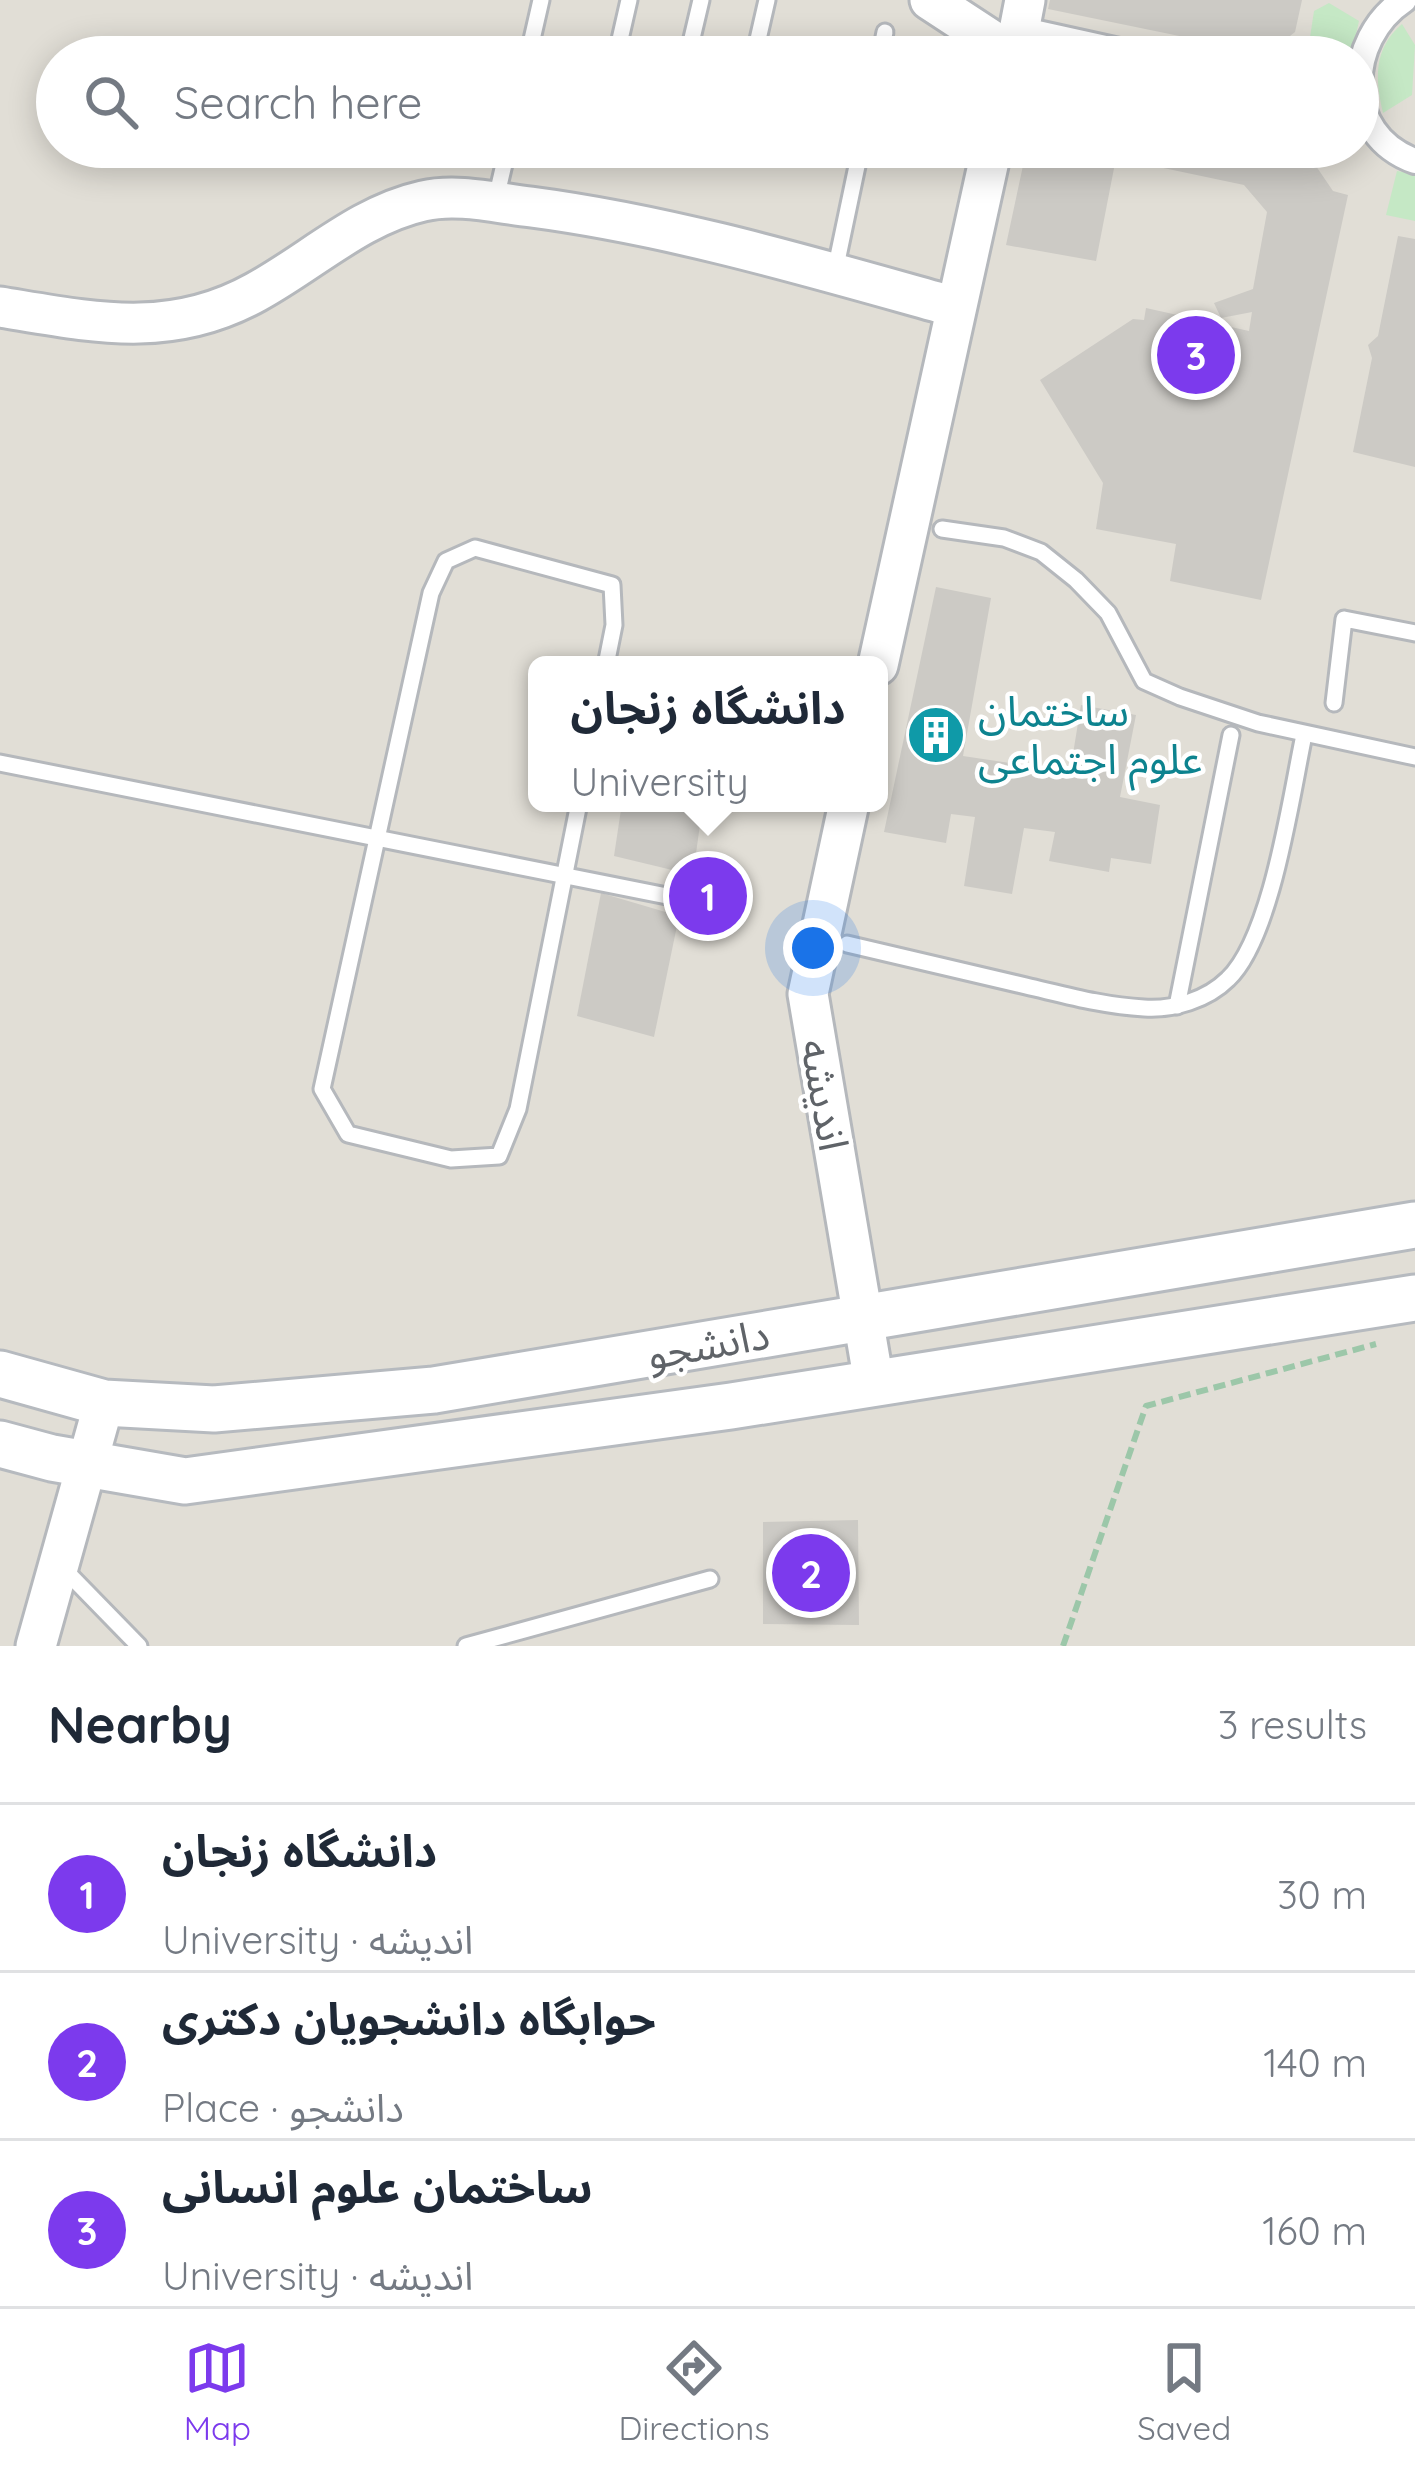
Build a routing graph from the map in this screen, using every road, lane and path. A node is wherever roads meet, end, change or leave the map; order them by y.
1 (541, 0) edge
2 (629, 0) edge
3 (701, 0) edge
4 (767, 0) edge
5 (930, 0) edge
6 (1400, 1) edge
7 (885, 32) dead end
8 (1018, 35) edge
9 (533, 36) edge
10 (621, 36) edge
11 (693, 36) edge
12 (759, 36) edge
13 (884, 36) edge
14 (1374, 36) edge
15 (1379, 139) edge
16 (1415, 161) edge
17 (503, 168) edge
18 (857, 168) edge
19 (987, 168) edge
20 (495, 202) junction
21 (835, 274) junction
22 (0, 307) edge
23 (955, 308) junction
24 (941, 529) dead end
25 (1415, 633) edge
26 (608, 656) edge
27 (880, 656) edge
28 (1334, 703) dead end
29 (1231, 735) dead end
30 (1304, 735) junction
31 (1415, 757) edge
32 (0, 763) edge
33 (577, 812) edge
34 (847, 812) edge
35 (377, 841) junction
36 (564, 877) junction
37 (712, 905) dead end
38 (847, 944) dead end
39 (1177, 1006) junction
40 (1415, 1225) edge
41 (863, 1317) junction
42 (1406, 1318) edge
43 (0, 1374) edge
44 (874, 1383) junction
45 (104, 1403) junction
46 (0, 1444) edge
47 (90, 1464) junction
48 (60, 1564) junction
49 (710, 1579) dead end
50 (36, 1646) edge
51 (139, 1646) edge
52 (466, 1646) edge
53 (1063, 1646) edge

1 - 9 lane
2 - 10 lane
3 - 11 lane
4 - 12 lane
5 - 8 street
6 - 14 street
7 - 13 lane
15 - 16 street
17 - 20 lane
18 - 21 lane
19 - 23 street
20 - 21 street
20 - 22 street
21 - 23 street
23 - 27 street
24 - 30 lane
25 - 28 lane
26 - 35 lane
29 - 39 lane
30 - 31 lane
30 - 39 lane
32 - 35 lane
33 - 36 lane
34 - 41 street, اندیشه
35 - 36 lane
35 - 36 lane
36 - 37 lane
38 - 39 lane
40 - 41 main road, دانشجو
41 - 44 street, اندیشه
41 - 45 main road, دانشجو
42 - 44 main road, دانشجو
42 - 53 path
43 - 45 main road, دانشجو
44 - 47 main road, دانشجو
45 - 47 street
46 - 47 main road, دانشجو
47 - 48 street
48 - 50 street
48 - 51 lane
49 - 52 lane

